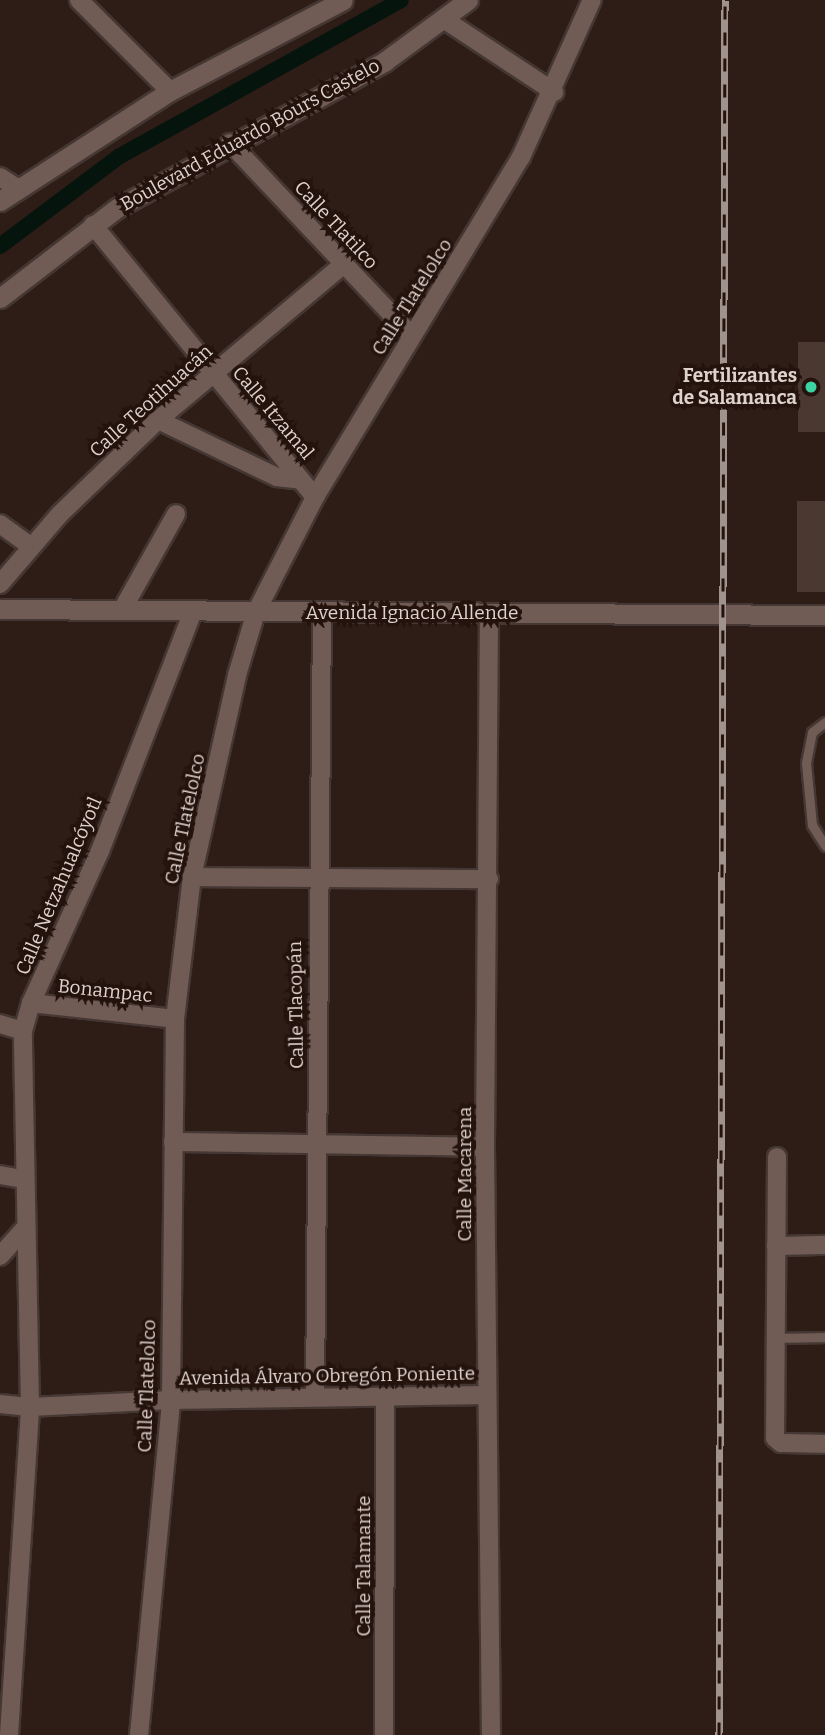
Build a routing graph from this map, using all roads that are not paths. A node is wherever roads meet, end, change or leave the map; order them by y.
1 (79, 0) edge
2 (343, 0) edge
3 (468, 0) edge
4 (592, 0) edge
5 (445, 20) junction
6 (170, 91) junction
7 (554, 92) junction
8 (230, 143) junction
9 (0, 177) edge
10 (18, 188) junction
11 (0, 201) edge
12 (93, 225) junction
13 (344, 264) junction
14 (0, 298) edge
15 (412, 336) junction
16 (212, 373) junction
17 (158, 420) junction
18 (301, 480) junction
19 (315, 497) junction
20 (176, 514) dead end
21 (0, 524) edge
22 (30, 546) junction
23 (0, 584) edge
24 (0, 609) edge
25 (122, 610) junction
26 (193, 611) junction
27 (256, 612) junction
28 (321, 612) junction
29 (489, 613) junction
30 (825, 615) edge
31 (825, 723) edge
32 (825, 846) edge
33 (192, 877) junction
34 (316, 879) junction
35 (489, 879) junction
36 (31, 1003) junction
37 (175, 1019) junction
38 (0, 1024) edge
39 (23, 1031) junction
40 (173, 1142) junction
41 (318, 1143) junction
42 (485, 1147) junction
43 (777, 1157) dead end
44 (0, 1175) edge
45 (23, 1180) junction
46 (26, 1227) junction
47 (825, 1245) edge
48 (776, 1246) junction
49 (0, 1255) edge
50 (825, 1337) edge
51 (776, 1338) junction
52 (487, 1395) junction
53 (314, 1397) junction
54 (385, 1398) junction
55 (171, 1400) junction
56 (0, 1404) edge
57 (30, 1407) junction
58 (825, 1444) edge
59 (9, 1735) edge
60 (139, 1735) edge
61 (384, 1735) edge
62 (491, 1735) edge

1 - 6 street
2 - 6 main road
3 - 5 main road, Boulevard Eduardo Bours Castelo
4 - 7 street, Calle Tlatelolco
5 - 7 street
5 - 8 main road, Boulevard Eduardo Bours Castelo
6 - 10 main road
7 - 15 street, Calle Tlatelolco
8 - 12 main road, Boulevard Eduardo Bours Castelo
8 - 13 street, Calle Tlatilco
9 - 10 street
10 - 11 main road
12 - 14 main road, Boulevard Eduardo Bours Castelo
12 - 16 street, Calle Itzamal
13 - 15 street, Calle Tlatilco
13 - 16 street, Calle Teotihuacán
15 - 19 street, Calle Tlatelolco
16 - 17 street, Calle Teotihuacán
16 - 18 street, Calle Itzamal
17 - 18 street
17 - 22 street, Calle Teotihuacán
18 - 19 street, Calle Itzamal
19 - 27 street, Calle Tlatelolco
20 - 25 street
21 - 22 street
22 - 23 street, Calle Teotihuacán
24 - 25 main road, Avenida Ignacio Allende
25 - 26 main road, Avenida Ignacio Allende
26 - 27 main road, Avenida Ignacio Allende
26 - 36 street, Calle Netzahualcóyotl
27 - 28 main road, Avenida Ignacio Allende
27 - 33 street, Calle Tlatelolco
28 - 29 main road, Avenida Ignacio Allende
28 - 34 street, Calle Tlacopán
29 - 30 main road, Avenida Ignacio Allende
29 - 35 street, Calle Macarena
31 - 32 lane
33 - 34 street
33 - 37 street, Calle Tlatelolco
34 - 35 street
34 - 41 street, Calle Tlacopán
35 - 42 street, Calle Macarena
36 - 37 street, Bonampac
36 - 39 street, Calle Netzahualcóyotl
37 - 40 street, Calle Tlatelolco
38 - 39 street
39 - 45 street, Calle Netzahualcóyotl
40 - 41 street
40 - 55 street, Calle Tlatelolco
41 - 42 street
41 - 53 street, Calle Tlacopán
42 - 52 street, Calle Macarena
43 - 48 street
44 - 45 street
45 - 46 street, Calle Netzahualcóyotl
46 - 49 street
46 - 57 street, Calle Netzahualcóyotl
47 - 48 street
48 - 51 street
50 - 51 lane
51 - 58 street
52 - 54 street, Avenida Álvaro Obregón Poniente
52 - 62 street, Calle Macarena
53 - 54 street, Avenida Álvaro Obregón Poniente
53 - 55 street, Avenida Álvaro Obregón Poniente
54 - 61 street, Calle Talamante
55 - 57 street, Avenida Álvaro Obregón Poniente
55 - 60 street, Calle Tlatelolco
56 - 57 street, Avenida Álvaro Obregón Poniente
57 - 59 street, Calle Netzahualcóyotl

